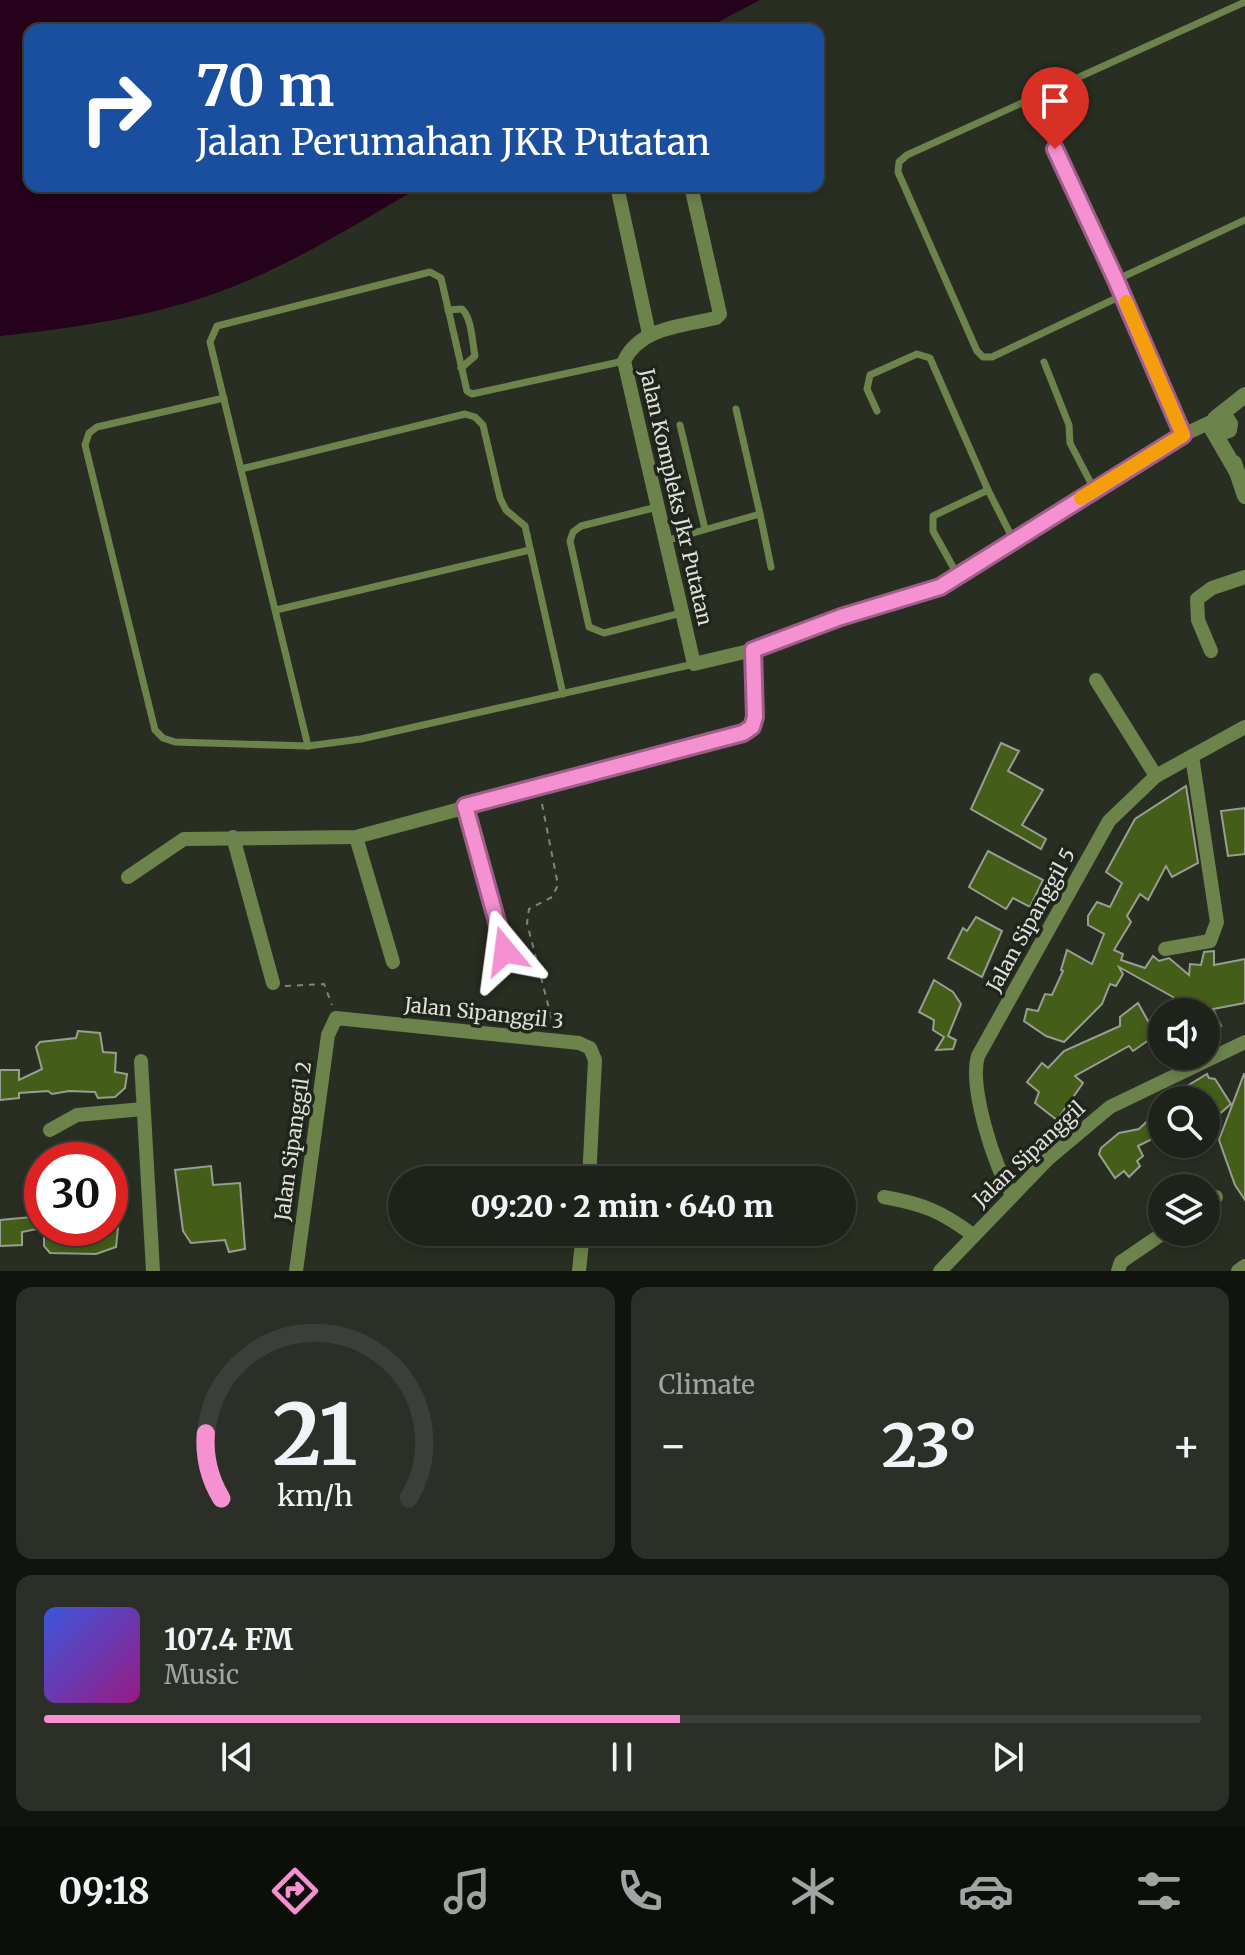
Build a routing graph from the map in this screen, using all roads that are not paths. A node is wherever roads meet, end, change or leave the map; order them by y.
1 (1245, 2) edge
2 (1030, 97) junction
3 (618, 192) edge
4 (692, 192) edge
5 (1245, 220) edge
6 (1116, 280) junction
7 (1123, 295) junction
8 (448, 310) junction
9 (643, 338) junction
10 (624, 361) junction
11 (1044, 362) dead end
12 (461, 368) junction
13 (1245, 397) edge
14 (224, 398) junction
15 (736, 409) dead end
16 (877, 411) dead end
17 (680, 425) dead end
18 (1220, 426) junction
19 (1183, 435) junction
20 (241, 469) junction
21 (1094, 489) junction
22 (988, 490) junction
23 (1245, 496) edge
24 (657, 507) junction
25 (760, 514) junction
26 (705, 529) junction
27 (665, 541) junction
28 (1014, 541) junction
29 (530, 550) junction
30 (771, 567) dead end
31 (957, 574) junction
32 (1245, 577) edge
33 (276, 610) junction
34 (681, 613) junction
35 (753, 650) junction
36 (1211, 651) dead end
37 (694, 664) junction
38 (1096, 680) dead end
39 (563, 694) junction
40 (1245, 727) edge
41 (308, 746) junction
42 (1192, 756) junction
43 (1156, 776) junction
44 (465, 806) junction
45 (233, 837) junction
46 (356, 837) junction
47 (128, 877) dead end
48 (1165, 949) dead end
49 (505, 951) dead end
50 (393, 962) dead end
51 (273, 983) road end
52 (336, 1018) joint
53 (1245, 1042) edge
54 (141, 1061) dead end
55 (143, 1109) junction
56 (50, 1130) dead end
57 (590, 1166) edge
58 (1012, 1194) junction
59 (884, 1197) dead end
60 (973, 1235) junction
61 (1148, 1244) edge
62 (582, 1246) edge
63 (1245, 1266) edge
64 (153, 1271) edge
65 (296, 1271) edge
66 (579, 1271) edge
67 (940, 1271) edge
68 (1118, 1271) edge
69 (1238, 1271) edge

1 - 2 lane
2 - 6 lane
2 - 7 lane
3 - 9 street
4 - 9 street
5 - 6 lane
6 - 7 lane
7 - 19 lane
8 - 12 lane
8 - 12 lane
8 - 14 lane
9 - 10 street, Jalan Kompleks Jkr Putatan
10 - 12 lane
10 - 24 street, Jalan Kompleks Jkr Putatan
11 - 21 lane
13 - 18 street
14 - 20 lane
14 - 41 lane
15 - 25 lane
16 - 22 lane
17 - 26 lane
18 - 19 street
18 - 23 street
19 - 21 street
20 - 29 lane
20 - 33 lane
21 - 28 street
22 - 28 lane
22 - 31 lane
24 - 27 street, Jalan Kompleks Jkr Putatan
24 - 34 lane
25 - 26 lane
25 - 30 lane
26 - 27 lane
27 - 34 street, Jalan Kompleks Jkr Putatan
28 - 31 street
29 - 33 lane
29 - 39 lane
31 - 35 street
32 - 36 street
33 - 41 lane
34 - 37 street, Jalan Kompleks Jkr Putatan
35 - 37 street
35 - 44 street
37 - 39 lane
38 - 43 street
39 - 41 lane
40 - 42 street, Jalan Sipanggil 5
42 - 43 street, Jalan Sipanggil 5
42 - 48 street
43 - 58 street, Jalan Sipanggil 5
44 - 46 street
44 - 49 street
45 - 46 street
45 - 47 street
45 - 51 street
46 - 50 street
52 - 57 street, Jalan Sipanggil 3
52 - 65 street, Jalan Sipanggil 2
53 - 58 street, Jalan Sipanggil
54 - 55 street
55 - 56 street
55 - 64 street
58 - 60 street, Jalan Sipanggil
59 - 60 street
60 - 67 street, Jalan Sipanggil
61 - 68 street
62 - 66 street
63 - 69 street

